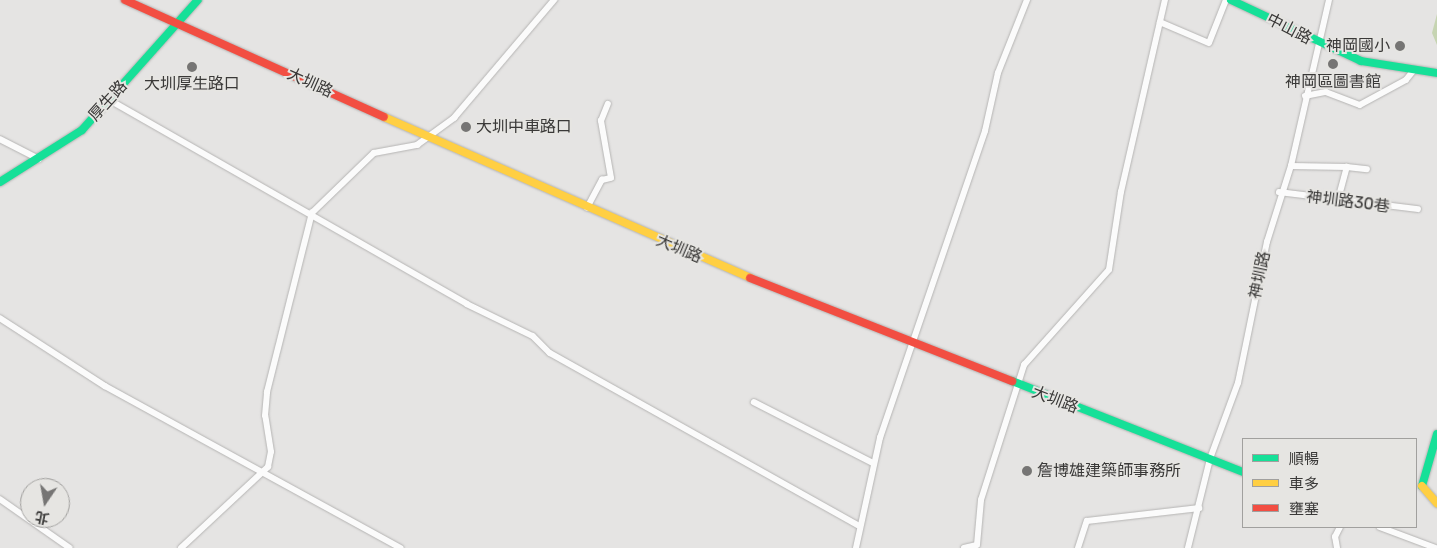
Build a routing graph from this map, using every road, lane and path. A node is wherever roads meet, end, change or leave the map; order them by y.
1 (126, 0) edge
2 (198, 0) edge
3 (554, 0) edge
4 (1027, 0) edge
5 (1165, 0) edge
6 (1226, 0) edge
7 (1231, 0) edge
8 (1329, 0) edge
9 (1160, 22) junction
10 (177, 24) junction
11 (1319, 44) junction
12 (1414, 70) junction
13 (1437, 73) edge
14 (1305, 96) junction
15 (108, 100) junction
16 (608, 104) dead end
17 (431, 137) junction
18 (0, 139) edge
19 (38, 159) junction
20 (1291, 166) junction
21 (1346, 167) junction
22 (1367, 170) dead end
23 (0, 182) edge
24 (1279, 192) junction
25 (1338, 200) junction
26 (587, 208) junction
27 (1418, 209) dead end
28 (312, 213) junction
29 (0, 318) edge
30 (914, 344) junction
31 (1016, 385) junction
32 (754, 402) dead end
33 (1437, 434) edge
34 (1210, 460) junction
35 (873, 463) junction
36 (266, 472) junction
37 (1242, 472) edge
38 (1419, 489) edge
39 (0, 499) edge
40 (1437, 503) edge
41 (1199, 508) junction
42 (859, 526) junction
43 (1340, 528) edge
44 (1383, 528) edge
45 (70, 548) edge
46 (181, 548) edge
47 (401, 548) edge
48 (856, 548) edge
49 (964, 548) edge
50 (1078, 548) edge
51 (1188, 548) edge
52 (1337, 548) edge
53 (1436, 548) edge

1 - 10 street, 大圳路
2 - 10 street, 厚生路
3 - 17 street
4 - 30 street
5 - 9 street
6 - 9 street
7 - 11 street, 中山路
8 - 11 street, 神圳路
9 - 31 street
10 - 15 street, 厚生路
10 - 17 street, 大圳路
11 - 12 street, 中山路
11 - 14 street, 神圳路
12 - 13 street, 中山路
12 - 14 street
14 - 20 street, 神圳路
15 - 19 street, 厚生路
15 - 28 street
16 - 26 street
17 - 26 street, 大圳路
17 - 28 street
18 - 19 street
19 - 23 street, 厚生路
20 - 21 street
20 - 24 street, 神圳路
21 - 22 street
21 - 25 street
24 - 25 street, 神圳路30巷
24 - 34 street, 神圳路
25 - 27 street, 神圳路30巷
26 - 30 street, 大圳路
28 - 36 street
28 - 42 street
29 - 36 street
30 - 31 street, 大圳路
30 - 35 street
31 - 34 street, 大圳路
31 - 49 street
32 - 35 street
33 - 38 street
34 - 37 street, 大圳路
34 - 41 street, 神圳路
35 - 42 street
36 - 46 street
36 - 47 street
38 - 40 street
39 - 45 street
41 - 50 street
41 - 51 street, 神圳路
42 - 48 street
43 - 52 street
44 - 53 street

